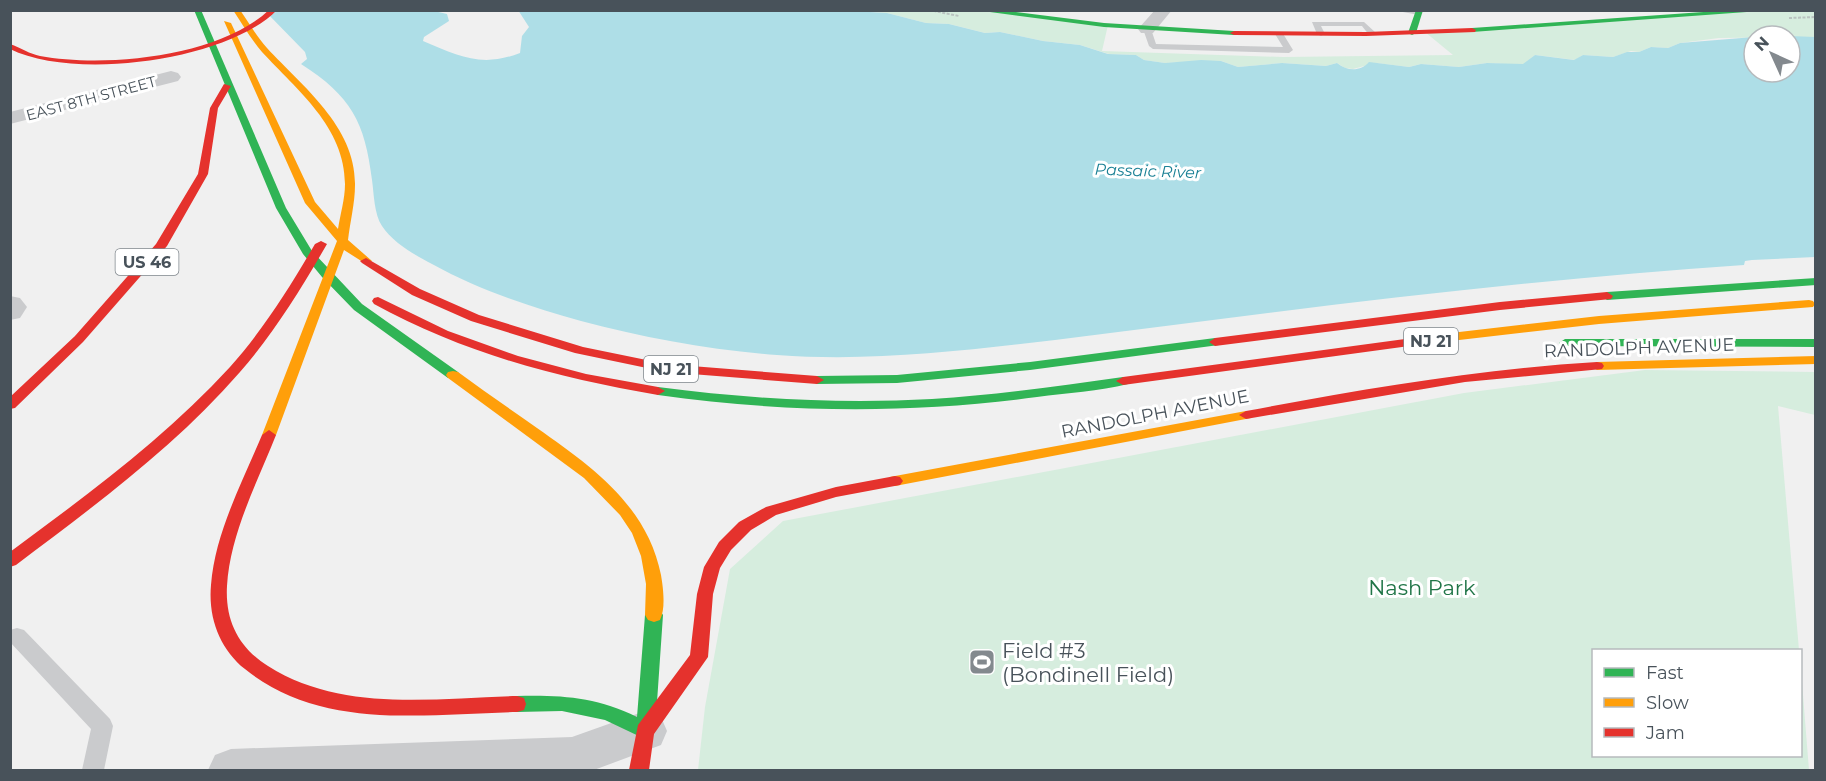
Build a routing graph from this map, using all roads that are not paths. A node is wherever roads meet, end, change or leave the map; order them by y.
1 (197, 10) edge
2 (222, 10) edge
3 (236, 10) edge
4 (274, 10) edge
5 (978, 10) edge
6 (1164, 10) edge
7 (1396, 10) edge
8 (1771, 10) edge
9 (1419, 12) edge
10 (1658, 14) edge
11 (1316, 15) dead end
12 (1351, 23) junction
13 (1147, 29) junction
14 (1372, 33) junction
15 (1412, 33) junction
16 (1279, 34) junction
17 (1321, 34) junction
18 (10, 46) edge
19 (171, 77) dead end
20 (227, 86) junction
21 (323, 113) junction
22 (10, 118) edge
23 (296, 233) junction
24 (1815, 281) edge
25 (10, 304) edge
26 (1815, 304) edge
27 (10, 312) edge
28 (1552, 344) dead end
29 (1815, 344) edge
30 (1495, 346) dead end
31 (1815, 360) edge
32 (1047, 391) junction
33 (10, 405) edge
34 (10, 561) edge
35 (17, 636) dead end
36 (642, 751) edge
37 (433, 767) edge
38 (93, 771) edge
39 (231, 771) edge

1 - 20 main road
2 - 24 main road, NJ 21
3 - 21 main road
4 - 18 main road
5 - 13 main road
6 - 13 street
7 - 9 lane
8 - 10 main road
9 - 15 main road
10 - 15 main road
11 - 12 lane
12 - 14 lane
12 - 17 lane
13 - 16 main road
13 - 16 lane
14 - 15 main road
14 - 17 main road
16 - 17 main road
19 - 22 street, EAST 8TH STREET
20 - 23 main road, NJ 21
20 - 33 main road, US 46
21 - 34 main road
21 - 36 main road
23 - 32 main road, NJ 21
23 - 36 main road
25 - 27 street
26 - 32 main road, NJ 21
28 - 29 main road
30 - 32 main road
31 - 36 main road, RANDOLPH AVENUE
35 - 38 lane
36 - 37 street
37 - 39 street

